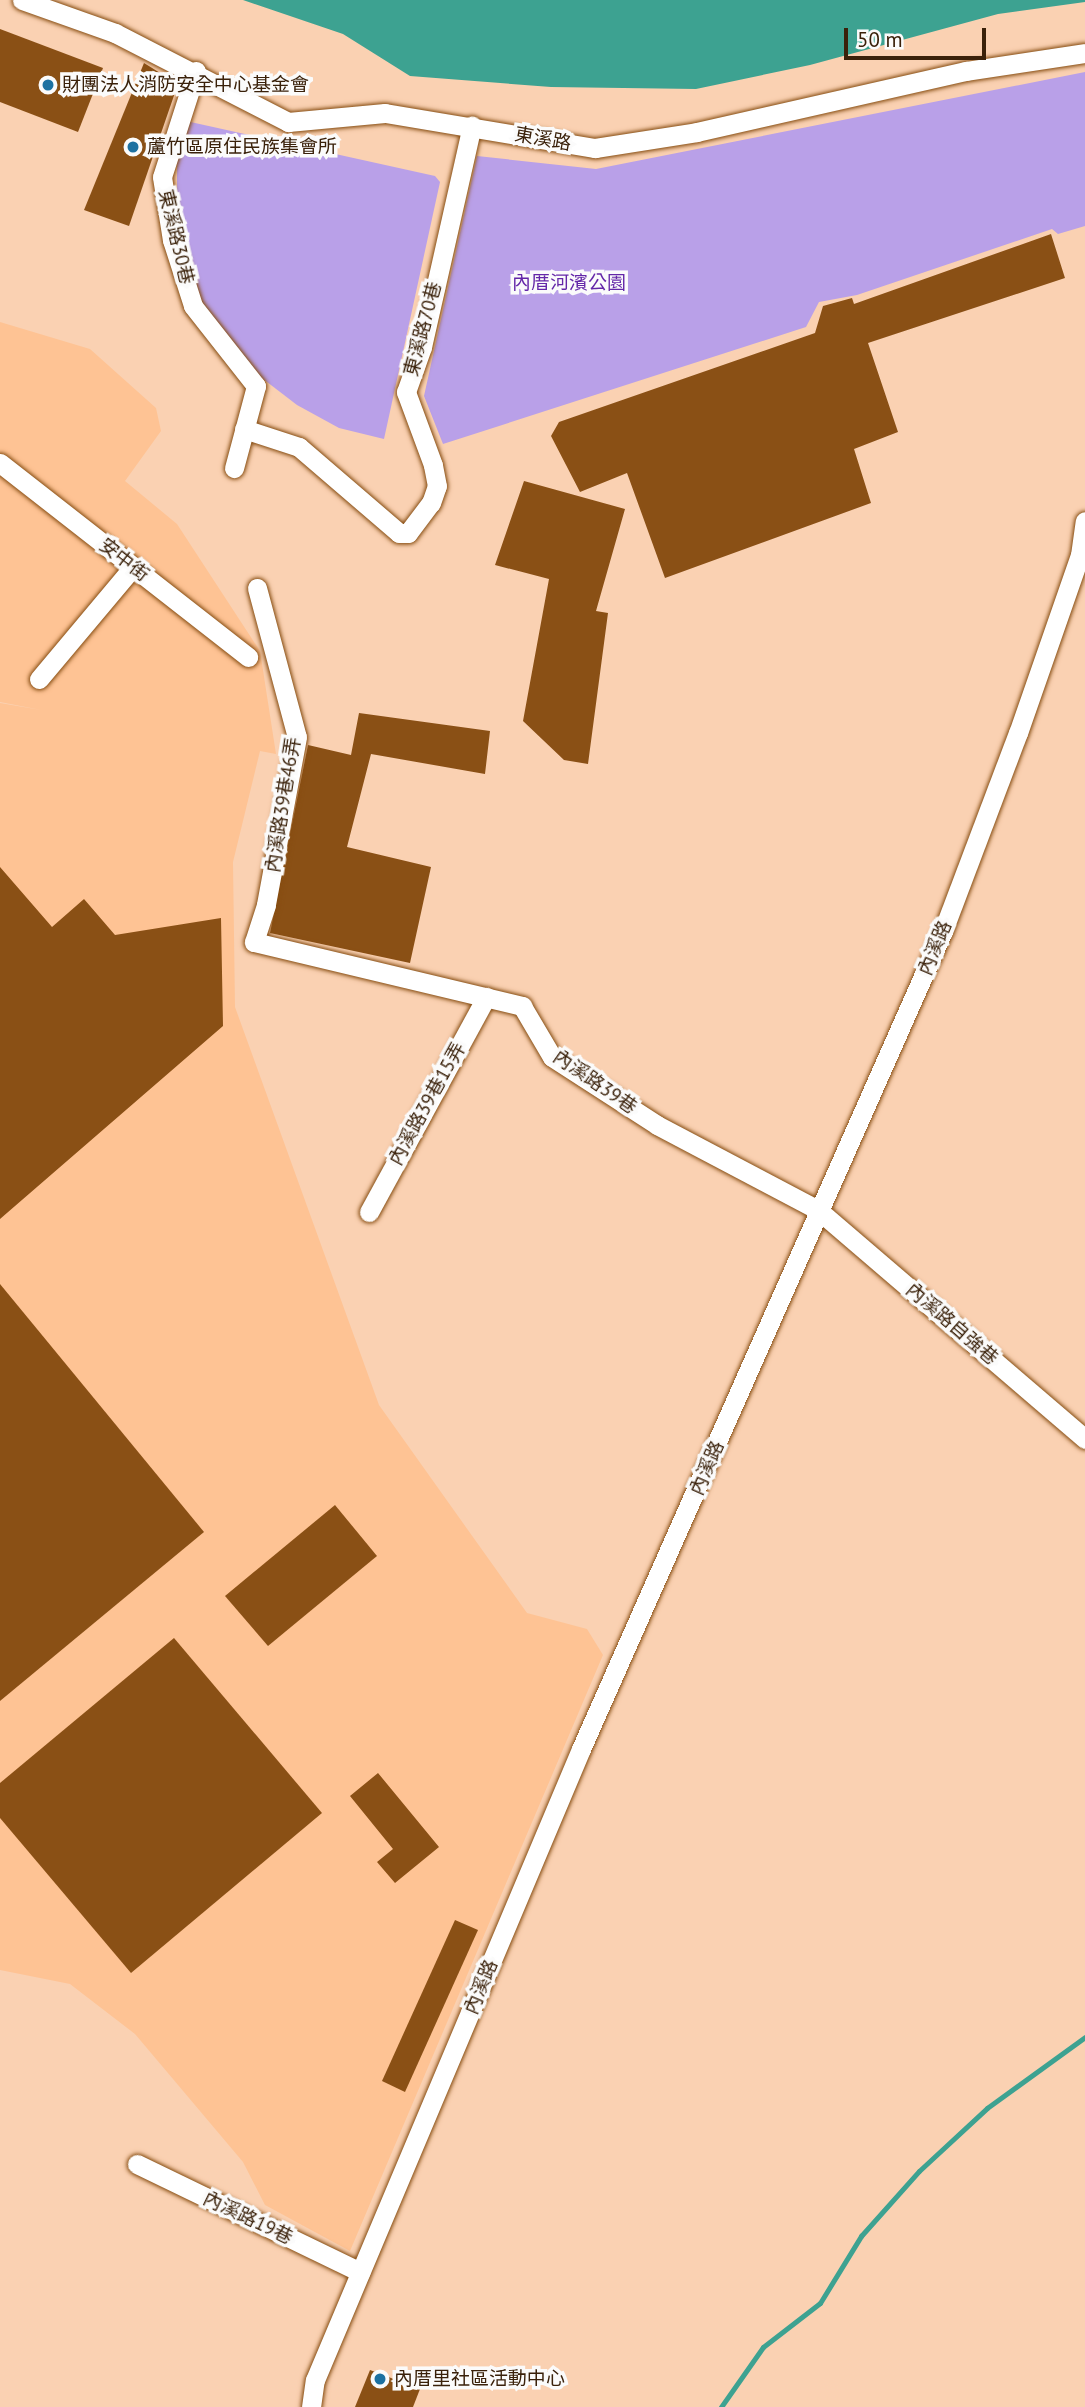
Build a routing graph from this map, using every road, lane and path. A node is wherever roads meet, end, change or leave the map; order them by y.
1 (22, 0) edge
2 (1085, 53) edge
3 (196, 71) junction
4 (472, 125) junction
5 (244, 429) junction
6 (0, 463) edge
7 (233, 468) dead end
8 (1085, 521) edge
9 (1082, 555) edge
10 (133, 567) junction
11 (257, 588) dead end
12 (248, 657) dead end
13 (38, 679) dead end
14 (254, 942) joint
15 (486, 997) junction
16 (818, 1210) junction
17 (369, 1212) dead end
18 (1085, 1438) edge
19 (137, 2164) dead end
20 (360, 2272) junction
21 (311, 2407) edge

1 - 3 street, 東溪路
2 - 4 street, 東溪路
3 - 4 street, 東溪路
3 - 5 street, 東溪路30巷
4 - 5 street, 東溪路70巷
5 - 7 street, 東溪路30巷
6 - 10 street, 安中街
8 - 9 street, 內溪路
9 - 16 street, 內溪路
10 - 12 street, 安中街
10 - 13 street
11 - 14 street, 內溪路39巷46弄
14 - 15 street, 內溪路39巷
15 - 16 street, 內溪路39巷
15 - 17 street, 內溪路39巷15弄
16 - 18 street, 內溪路自強巷
16 - 20 street, 內溪路
19 - 20 street, 內溪路19巷
20 - 21 street, 內溪路

